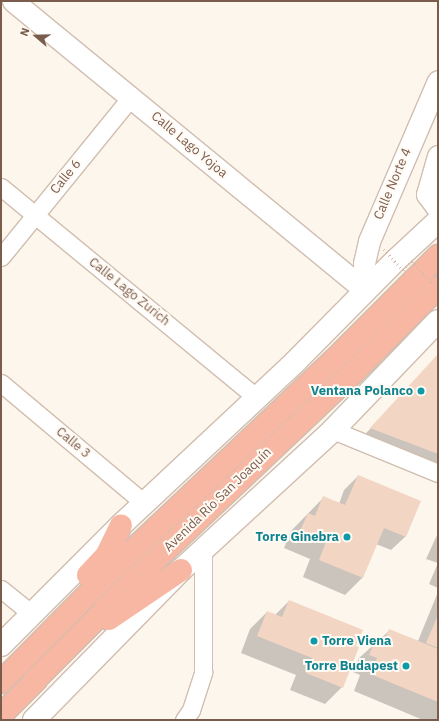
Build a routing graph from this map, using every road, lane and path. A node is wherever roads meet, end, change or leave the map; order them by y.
1 (13, 1) edge
2 (438, 81) edge
3 (131, 97) junction
4 (438, 156) edge
5 (1, 187) edge
6 (438, 209) edge
7 (35, 216) junction
8 (438, 221) edge
9 (384, 249) dead end
10 (438, 256) edge
11 (1, 257) edge
12 (438, 288) edge
13 (365, 290) junction
14 (438, 321) edge
15 (1, 383) edge
16 (256, 397) junction
17 (333, 430) junction
18 (438, 473) edge
19 (144, 503) junction
20 (121, 524) junction
21 (203, 549) junction
22 (181, 570) junction
23 (1, 589) edge
24 (31, 613) junction
25 (57, 624) junction
26 (1, 645) edge
27 (48, 666) junction
28 (1, 682) edge
29 (1, 715) edge
30 (34, 720) edge
31 (184, 720) edge

1 - 3 street, Calle Lago Yojoa
2 - 13 street, Calle Norte 4
3 - 7 street, Calle 6
3 - 13 street, Calle Lago Yojoa
4 - 6 street
5 - 7 street, Calle Lago Zurich
7 - 11 street, Calle 6
7 - 16 street, Calle Lago Zurich
8 - 13 main road
9 - 12 path, bridge
10 - 25 highway, Avenida Río San Joaquín
12 - 27 highway, Avenida Río San Joaquín
13 - 16 main road
14 - 17 main road, Avenida Río San Joaquín
15 - 19 street, Calle 3
16 - 19 main road
17 - 18 street
17 - 21 main road, Avenida Río San Joaquín
19 - 20 main road
20 - 24 main road
20 - 25 highway
21 - 22 main road, Avenida Río San Joaquín
21 - 31 street
22 - 27 highway
22 - 30 main road, Avenida Río San Joaquín
23 - 24 street
24 - 26 main road
25 - 28 highway, Avenida Río San Joaquín
27 - 29 highway, Avenida Río San Joaquín

